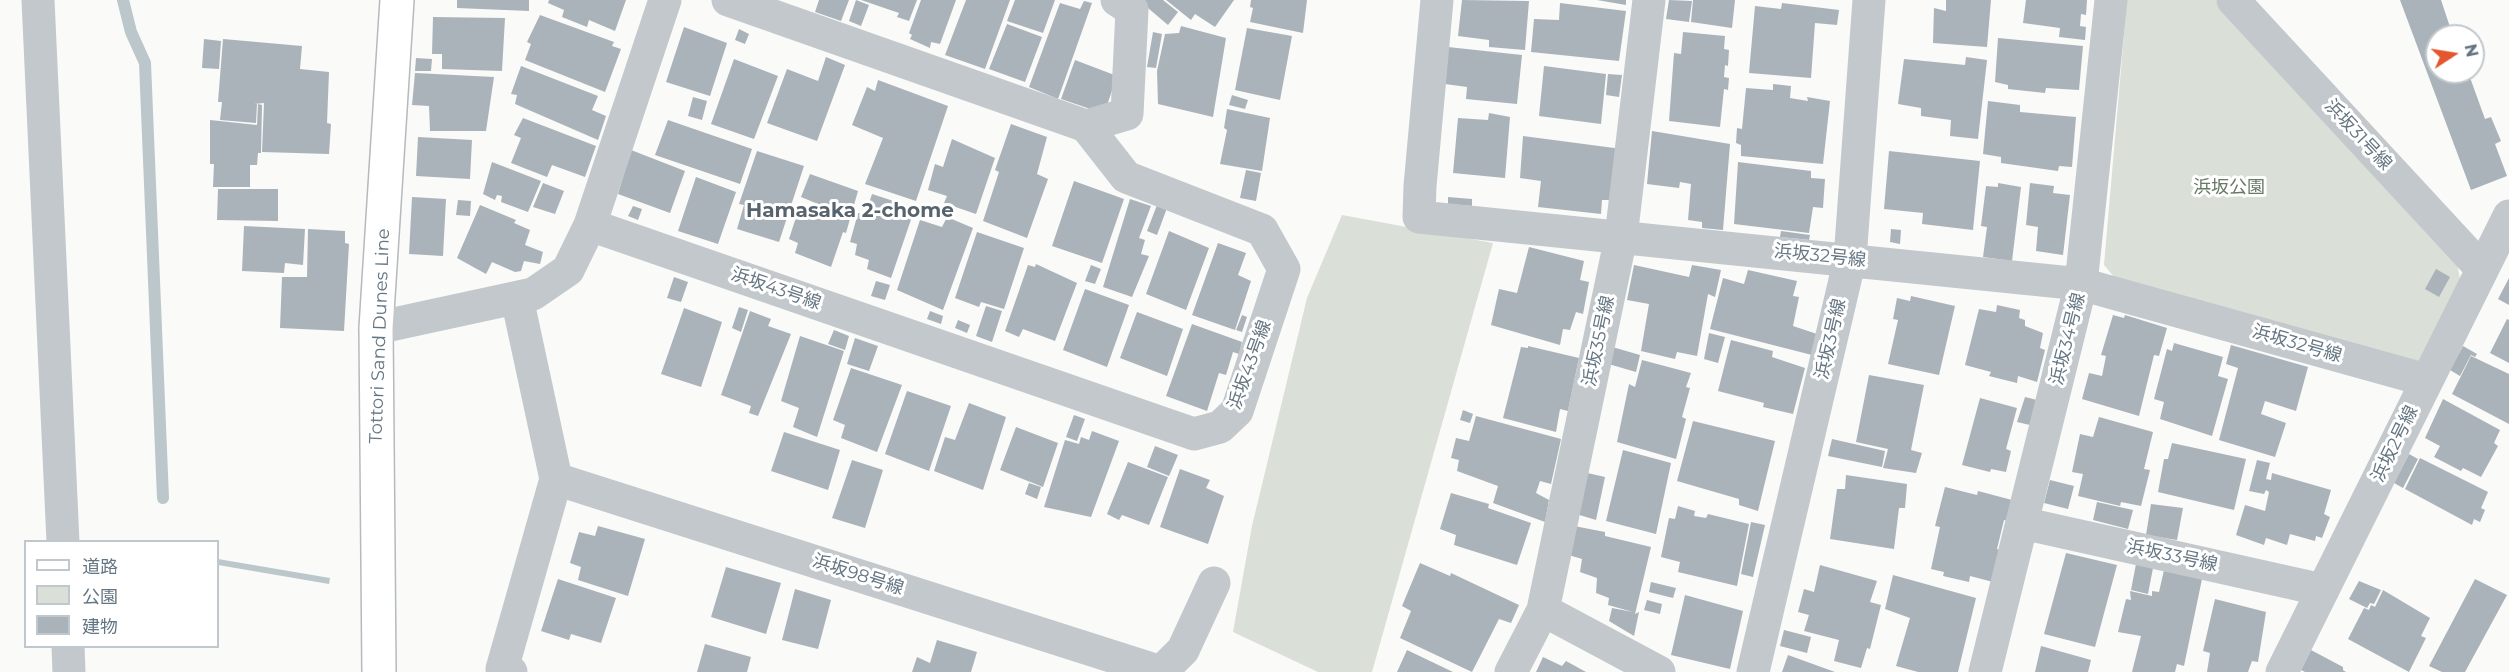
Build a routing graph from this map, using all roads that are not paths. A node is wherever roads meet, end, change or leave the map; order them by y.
1 (38, 0) edge
2 (396, 0) edge
3 (665, 0) edge
4 (728, 0) edge
5 (1117, 0) edge
6 (1437, 0) edge
7 (1649, 0) edge
8 (1869, 0) edge
9 (2112, 0) edge
10 (2233, 0) edge
11 (1086, 126) junction
12 (2509, 216) edge
13 (590, 225) junction
14 (1621, 237) junction
15 (1850, 259) junction
16 (2482, 269) junction
17 (2081, 284) junction
18 (517, 298) junction
19 (376, 328) junction
20 (2426, 380) junction
21 (556, 479) junction
22 (2022, 523) junction
23 (63, 540) edge
24 (1214, 583) dead end
25 (2323, 590) junction
26 (1543, 610) junction
27 (68, 648) edge
28 (69, 672) edge
29 (379, 672) edge
30 (511, 672) edge
31 (1161, 672) edge
32 (1511, 672) edge
33 (1659, 672) edge
34 (1753, 672) edge
35 (1985, 672) edge
36 (2282, 672) edge

1 - 23 street
2 - 19 main road, Tottori Sand Dunes Line
3 - 13 street
4 - 11 street
5 - 11 street
6 - 14 street, 浜坂32号線
7 - 14 street, 浜坂35号線
8 - 15 street, 浜坂3号線
9 - 17 street, 浜坂34号線
10 - 16 street, 浜坂31号線
11 - 13 street, 浜坂43号線
12 - 16 street, 浜坂2号線
13 - 18 street
14 - 15 street, 浜坂32号線
14 - 26 street, 浜坂35号線
15 - 17 street, 浜坂32号線
15 - 34 street, 浜坂3号線
16 - 20 street, 浜坂2号線
17 - 20 street, 浜坂32号線
17 - 22 street, 浜坂34号線
18 - 19 street
18 - 21 street
19 - 29 main road, Tottori Sand Dunes Line
20 - 25 street, 浜坂2号線
21 - 30 street
21 - 31 street, 浜坂98号線
22 - 25 street, 浜坂33号線
22 - 35 street, 浜坂34号線
24 - 31 street
25 - 36 street, 浜坂2号線
26 - 32 street, 浜坂35号線
26 - 33 street
27 - 28 street

